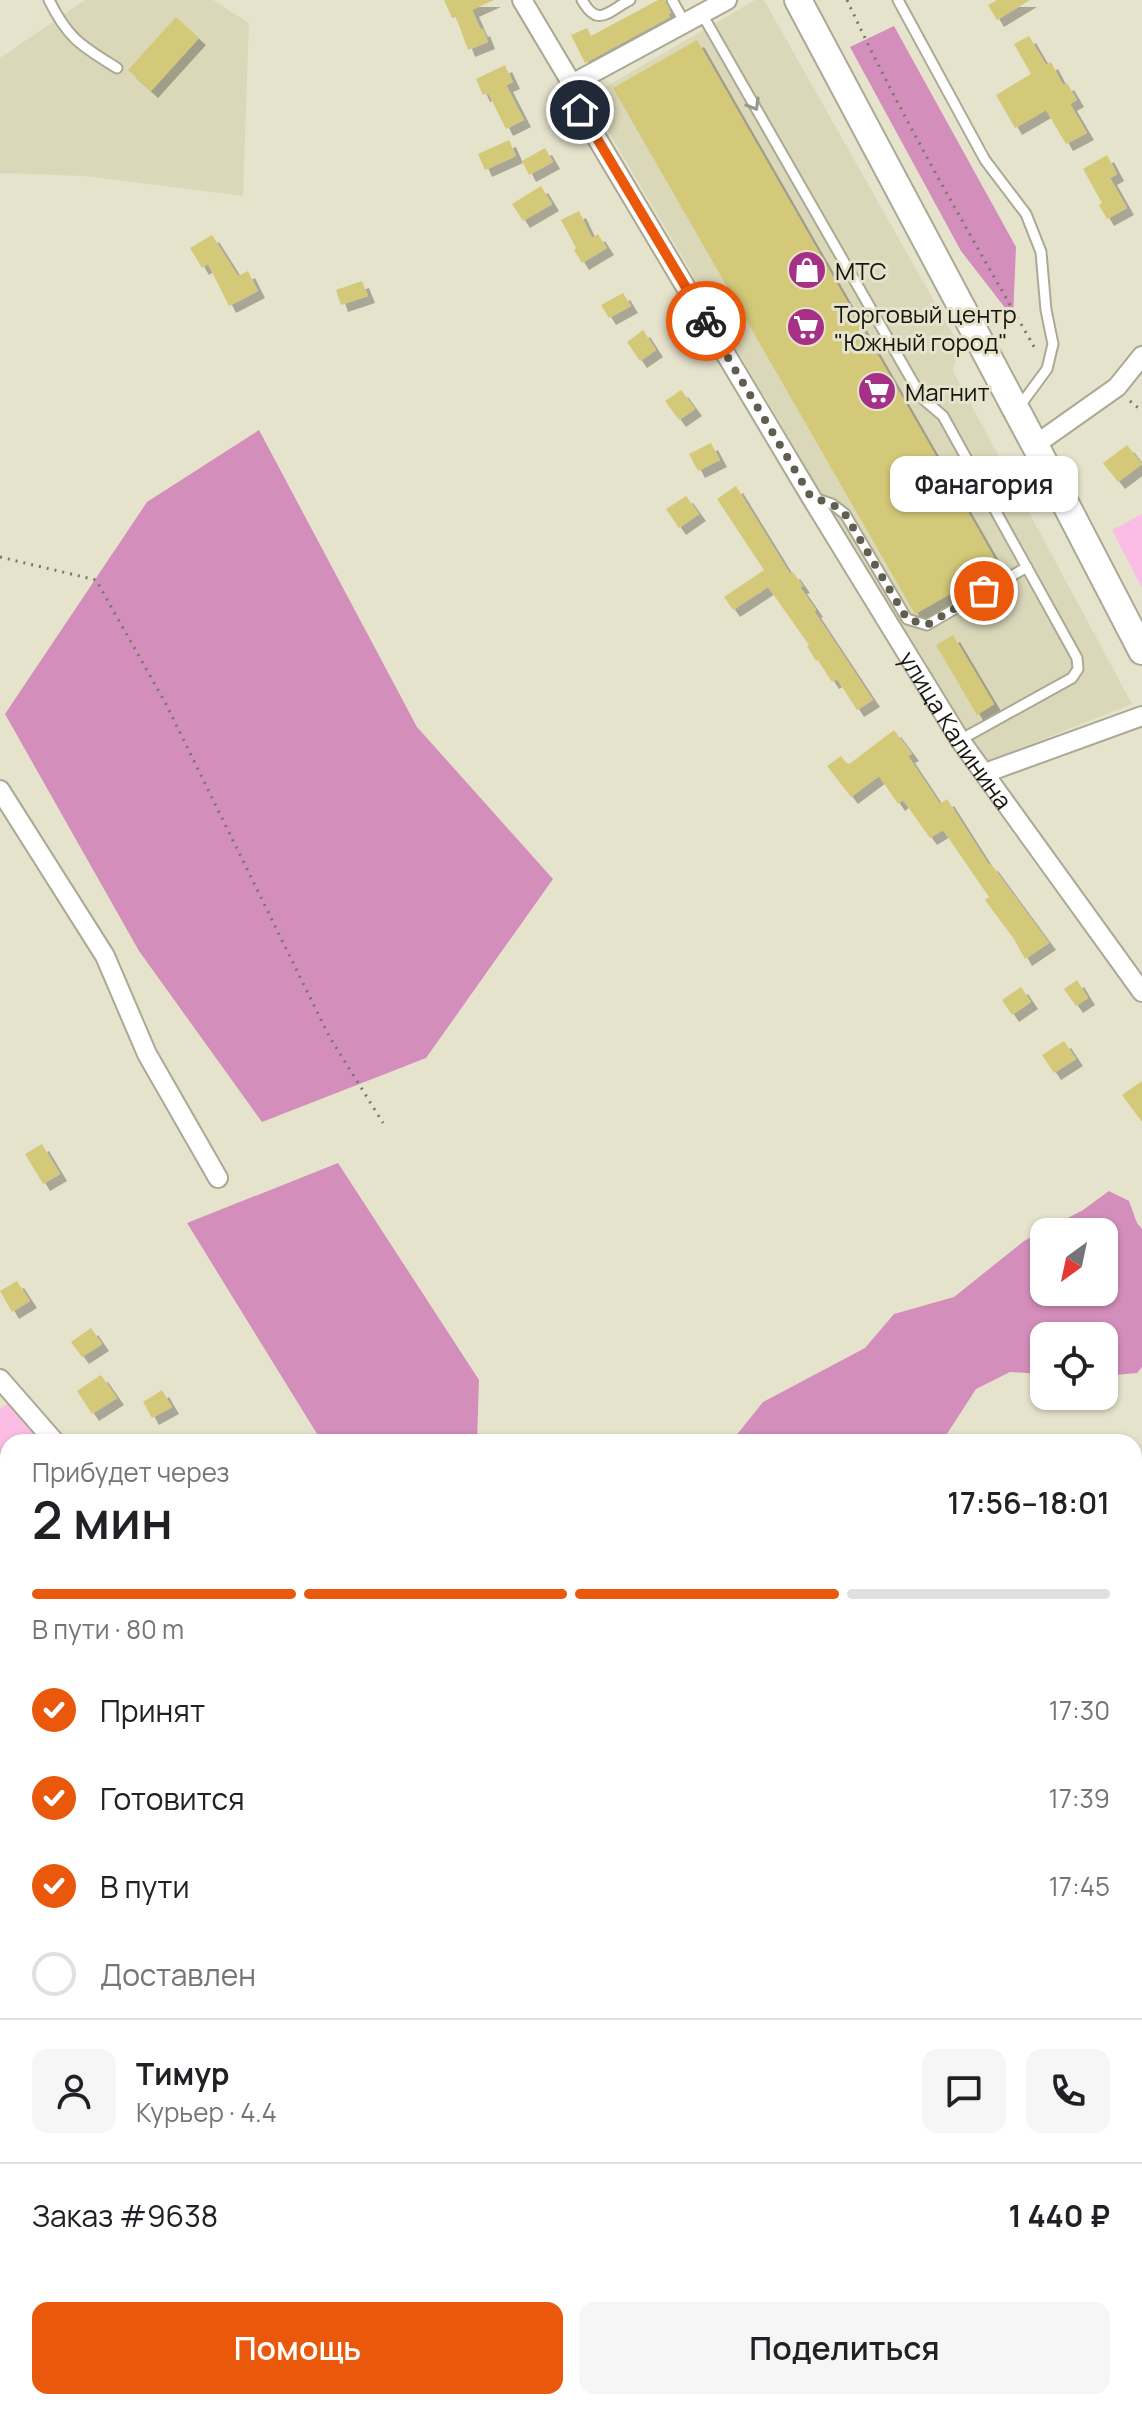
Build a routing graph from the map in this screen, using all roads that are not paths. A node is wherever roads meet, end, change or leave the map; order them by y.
1 (49, 0) edge
2 (522, 0) edge
3 (582, 0) edge
4 (630, 0) edge
5 (672, 0) edge
6 (726, 0) edge
7 (798, 0) edge
8 (898, 0) edge
9 (693, 18) junction
10 (117, 68) dead end
11 (572, 84) junction
12 (1142, 356) edge
13 (1017, 411) junction
14 (1035, 445) junction
15 (811, 497) junction
16 (1027, 567) junction
17 (1142, 651) edge
18 (1142, 716) edge
19 (960, 740) junction
20 (985, 773) junction
21 (0, 790) edge
22 (1142, 992) edge
23 (218, 1178) dead end
24 (0, 1379) edge
25 (48, 1434) edge

1 - 10 lane
2 - 11 street, улица Калинина
3 - 4 lane
5 - 9 lane
6 - 9 street
7 - 13 main road
8 - 13 lane
9 - 11 street
9 -> 16 lane
11 - 15 street, улица Калинина
12 - 14 street
13 - 14 main road
14 - 17 main road
15 - 16 lane
15 - 19 street, улица Калинина
16 - 19 lane
18 - 20 street
19 - 20 street, улица Калинина
20 - 22 street, улица Калинина
21 - 23 street
24 - 25 street

